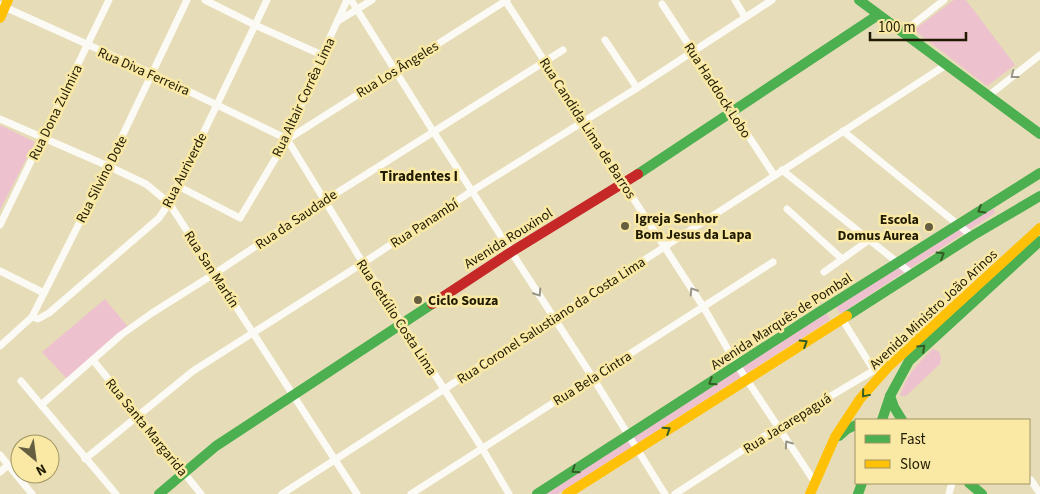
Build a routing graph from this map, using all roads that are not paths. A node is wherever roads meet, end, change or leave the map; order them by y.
1 (109, 0) edge
2 (187, 0) edge
3 (205, 0) edge
4 (267, 0) edge
5 (347, 0) edge
6 (352, 0) edge
7 (372, 0) edge
8 (506, 0) edge
9 (735, 0) edge
10 (772, 0) edge
11 (859, 0) edge
12 (944, 0) edge
13 (4, 4) edge
14 (662, 4) dead end
15 (356, 10) junction
16 (878, 15) junction
17 (746, 17) junction
18 (0, 18) edge
19 (337, 22) junction
20 (255, 25) junction
21 (902, 32) junction
22 (605, 40) dead end
23 (87, 46) junction
24 (563, 50) dead end
25 (693, 51) junction
26 (322, 55) junction
27 (1040, 55) edge
28 (545, 61) junction
29 (946, 65) junction
30 (394, 70) junction
31 (153, 74) junction
32 (637, 88) junction
33 (988, 96) junction
34 (217, 105) junction
35 (732, 110) junction
36 (0, 119) edge
37 (583, 122) junction
38 (433, 131) junction
39 (843, 131) junction
40 (1040, 134) edge
41 (43, 138) junction
42 (287, 139) junction
43 (108, 166) junction
44 (782, 170) junction
45 (1040, 173) edge
46 (774, 175) junction
47 (1040, 179) edge
48 (624, 183) junction
49 (1023, 185) junction
50 (178, 186) junction
51 (472, 191) junction
52 (1009, 193) junction
53 (1040, 196) edge
54 (324, 201) junction
55 (169, 203) junction
56 (787, 209) dead end
57 (1005, 215) junction
58 (0, 224) edge
59 (958, 224) junction
60 (1040, 228) edge
61 (972, 236) junction
62 (869, 240) junction
63 (1040, 241) edge
64 (664, 246) junction
65 (511, 252) junction
66 (842, 259) junction
67 (773, 262) dead end
68 (363, 263) junction
69 (898, 264) junction
70 (0, 271) edge
71 (824, 272) dead end
72 (214, 274) junction
73 (912, 274) junction
74 (44, 293) junction
75 (704, 308) junction
76 (32, 317) junction
77 (554, 317) junction
78 (842, 319) junction
79 (401, 323) junction
80 (254, 333) junction
81 (0, 346) edge
82 (902, 354) junction
83 (751, 356) junction
84 (93, 360) junction
85 (733, 368) junction
86 (760, 370) junction
87 (873, 370) junction
88 (593, 378) junction
89 (20, 381) dead end
90 (742, 382) junction
91 (444, 388) junction
92 (293, 394) junction
93 (890, 396) junction
94 (42, 406) junction
95 (137, 416) junction
96 (882, 419) edge
97 (901, 419) edge
98 (855, 425) edge
99 (641, 427) junction
100 (777, 428) junction
101 (624, 438) junction
102 (650, 440) junction
103 (482, 448) junction
104 (633, 452) junction
105 (0, 455) edge
106 (826, 456) junction
107 (85, 459) junction
108 (335, 459) junction
109 (8, 465) junction
110 (0, 472) edge
111 (185, 473) junction
112 (1031, 480) dead end
113 (816, 484) junction
114 (970, 484) edge
115 (32, 494) edge
116 (116, 494) edge
117 (159, 494) edge
118 (201, 494) edge
119 (282, 494) edge
120 (357, 494) edge
121 (411, 494) edge
122 (509, 494) edge
123 (537, 494) edge
124 (567, 494) edge
125 (665, 494) edge
126 (675, 494) edge
127 (810, 494) edge
128 (982, 494) edge
129 (1040, 494) edge

1 - 23 street, Rua Dona Zulmira
2 - 31 street, Rua Silvino Dote
3 - 20 street
4 - 20 street, Rua Auriverde
5 - 19 street, Rua Altair Corrêa Lima
6 - 15 street
7 - 15 street
8 - 28 street, Rua Candida Lima de Barros
8 - 30 street, Rua Los Ângeles
9 - 17 street
10 - 17 street, Rua Panambí
11 - 16 main road
12 - 21 street
13 - 18 main road
13 - 23 street, Rua Diva Ferreira
14 - 25 street, Rua Haddock Lobo
15 - 19 street
15 - 30 street
16 - 21 main road
16 - 35 main road, Avenida Rouxinol
17 - 25 street, Rua Panambí
19 - 26 street, Rua Altair Corrêa Lima
20 - 26 street
20 - 34 street, Rua Auriverde
21 - 29 main road
22 - 32 street
23 - 31 street, Rua Diva Ferreira
23 - 41 street, Rua Dona Zulmira
24 - 28 street, Rua da Saudade
25 - 32 street, Rua Panambí
25 - 35 street, Rua Haddock Lobo
26 - 42 street, Rua Altair Corrêa Lima
27 -> 33 street
28 - 37 street, Rua Candida Lima de Barros
28 - 38 street, Rua da Saudade
29 - 33 main road
29 - 39 street, Rua Coronel Salustiano da Costa Lima
30 - 38 street
30 - 42 street, Rua Los Ângeles
31 - 34 street, Rua Diva Ferreira
31 - 43 street, Rua Silvino Dote
32 - 37 street, Rua Panambí
33 - 40 main road
34 - 42 street, Rua Diva Ferreira
34 - 50 street, Rua Auriverde
35 - 46 street, Rua Haddock Lobo
35 - 48 main road, Avenida Rouxinol
36 - 41 street, Rua San Martín
37 - 48 street, Rua Candida Lima de Barros
37 - 51 street, Rua Panambí
38 - 51 street
38 - 54 street, Rua da Saudade
39 - 44 street, Rua Coronel Salustiano da Costa Lima
39 - 59 street
41 - 43 street, Rua San Martín
41 - 58 street, Rua Dona Zulmira
42 - 50 street, Rua Altair Corrêa Lima
42 - 54 street, Rua Getúlio Costa Lima
43 - 55 street, Rua San Martín
43 - 74 street, Rua Silvino Dote
44 - 46 street, Rua Coronel Salustiano da Costa Lima
44 - 62 street
45 - 49 main road, Avenida Marquês de Pombal
46 - 64 street, Rua Coronel Salustiano da Costa Lima
47 - 49 main road
48 - 64 street, Rua Candida Lima de Barros
48 - 65 main road, Avenida Rouxinol
49 - 52 main road, Avenida Marquês de Pombal
50 - 55 street, Rua Auriverde
51 - 65 street
51 - 68 street, Rua Panambí
52 - 57 main road
52 -> 59 main road, Avenida Marquês de Pombal
53 - 57 main road
54 - 68 street, Rua Getúlio Costa Lima
54 - 72 street, Rua da Saudade
55 - 72 street, Rua San Martín
55 - 76 street, Rua Auriverde
56 - 66 street
57 - 61 main road
59 - 61 street
59 - 69 main road, Avenida Marquês de Pombal
60 - 82 main road, Avenida Ministro João Arinos
73 -> 61 main road
62 - 66 street
62 - 69 street
93 -> 63 main road, Avenida Ministro João Arinos
75 -> 64 street, Rua Candida Lima de Barros
64 - 77 street, Rua Coronel Salustiano da Costa Lima
65 -> 77 street
65 - 79 main road, Avenida Rouxinol
66 - 71 street
67 - 75 street, Rua Bela Cintra
68 - 79 street, Rua Getúlio Costa Lima
68 - 80 street, Rua Panambí
69 - 73 street
69 - 83 main road, Avenida Marquês de Pombal
70 - 74 street
72 - 80 street, Rua San Martín
72 - 84 street, Rua da Saudade
73 - 78 main road
74 - 76 street, Rua Silvino Dote
75 - 85 street, Rua Candida Lima de Barros
75 - 88 street, Rua Bela Cintra
76 - 81 street, Rua Silvino Dote
77 - 88 street
77 - 91 street, Rua Coronel Salustiano da Costa Lima
86 -> 78 main road
78 - 87 street
79 - 91 street, Rua Getúlio Costa Lima
79 - 92 main road, Avenida Rouxinol
80 - 92 street, Rua San Martín
80 - 95 street, Rua Panambí
82 - 87 street, Rua Jacarepaguá
82 -> 106 main road, Avenida Ministro João Arinos
83 - 85 main road, Avenida Marquês de Pombal
83 - 86 main road
84 - 94 street, Rua da Saudade
84 - 95 street, Rua Santa Margarida
85 - 90 main road
85 -> 99 main road, Avenida Marquês de Pombal
86 - 90 main road
87 - 100 street, Rua Jacarepaguá
88 - 101 street
88 - 103 street, Rua Bela Cintra
89 - 94 street
90 - 100 street
102 -> 90 main road
91 - 103 street, Rua Getúlio Costa Lima
91 - 108 street, Rua Coronel Salustiano da Costa Lima
92 - 108 street, Rua San Martín
92 - 111 main road, Avenida Rouxinol
93 - 96 main road, Avenida Ministro João Arinos
93 - 97 main road
94 - 107 street
95 - 107 street, Rua Panambí
95 - 111 street, Rua Santa Margarida
98 - 106 main road
99 - 101 main road, Avenida Marquês de Pombal
99 - 102 main road
113 -> 100 street
100 - 126 street, Rua Jacarepaguá
101 - 104 main road
101 -> 123 main road, Avenida Marquês de Pombal
102 - 104 main road
103 - 121 street, Rua Bela Cintra
103 - 122 street, Rua Getúlio Costa Lima
104 - 124 main road
104 - 125 street
105 - 109 street
106 - 113 main road, Avenida Ministro João Arinos
107 - 116 street
108 - 119 street, Rua Coronel Salustiano da Costa Lima
108 - 120 street, Rua San Martín
109 - 110 street
109 - 115 street
111 - 117 main road, Avenida Rouxinol
111 - 118 street, Rua Santa Margarida
112 - 129 street
113 - 127 main road, Avenida Ministro João Arinos
114 - 128 main road

